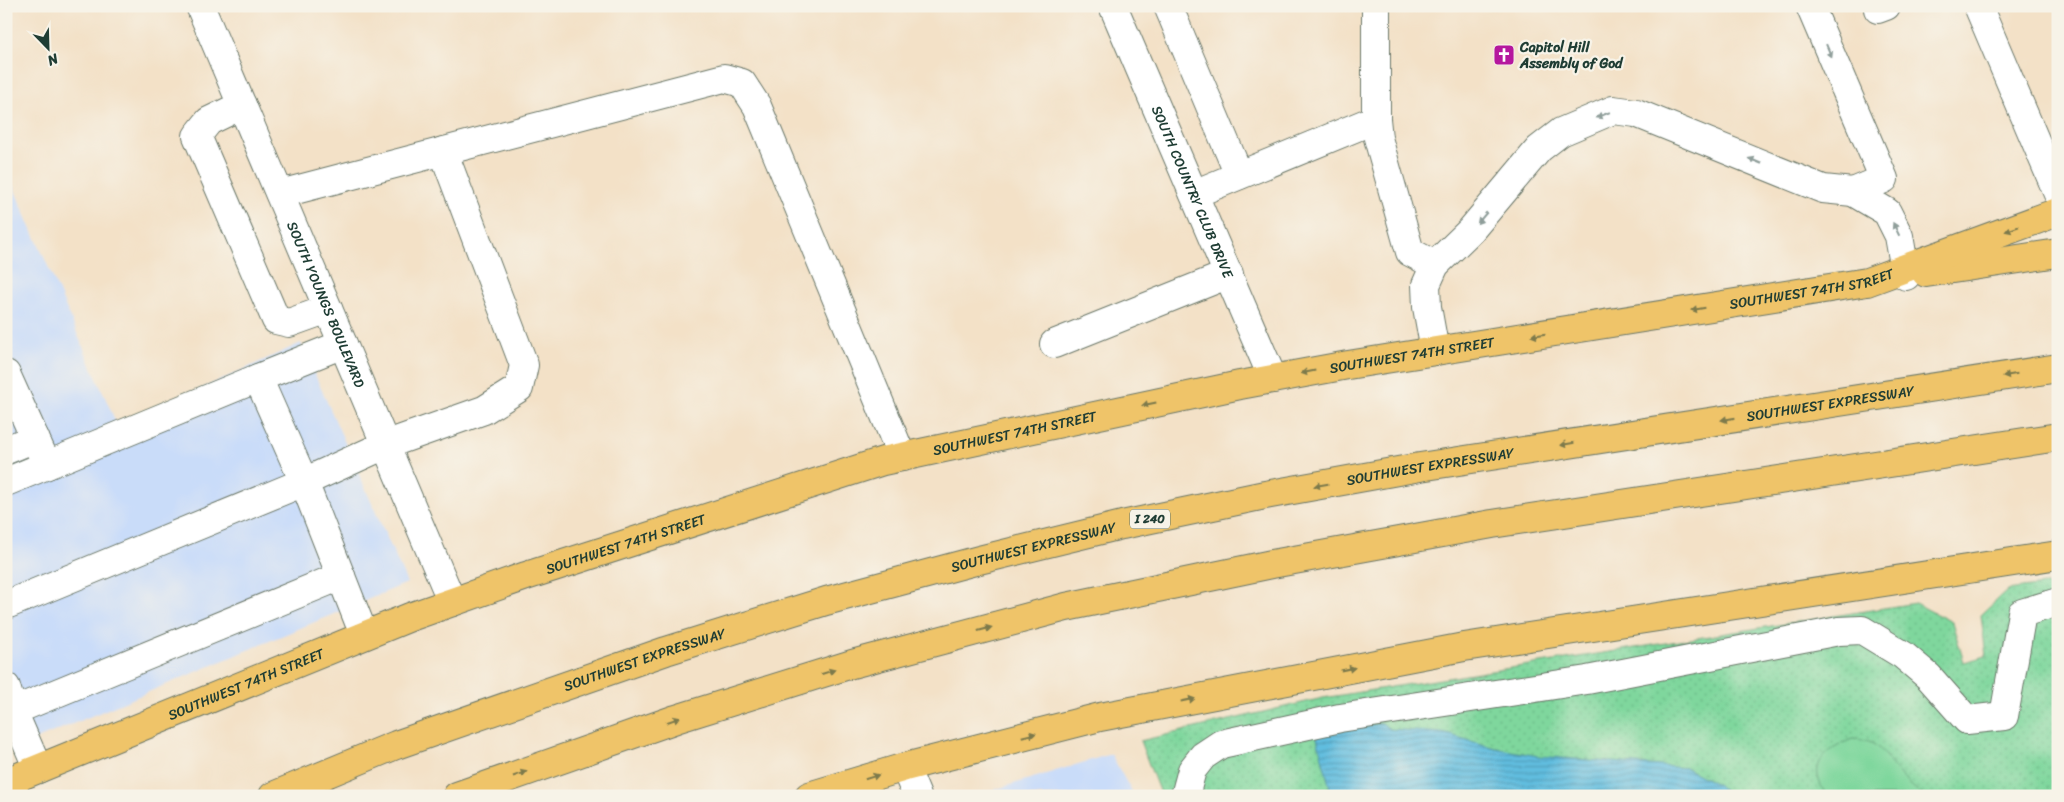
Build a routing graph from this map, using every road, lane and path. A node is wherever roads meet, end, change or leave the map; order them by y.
1 (200, 6) edge
2 (1113, 6) edge
3 (1168, 6) edge
4 (1376, 6) edge
5 (1810, 6) edge
6 (1978, 6) edge
7 (242, 105) junction
8 (1376, 119) junction
9 (443, 151) junction
10 (1239, 175) junction
11 (1853, 192) junction
12 (280, 194) junction
13 (1194, 194) junction
14 (2058, 194) edge
15 (2058, 212) edge
16 (2058, 253) edge
17 (1434, 265) junction
18 (1906, 272) junction
19 (1229, 274) junction
20 (328, 308) junction
21 (343, 344) junction
22 (1054, 344) dead end
23 (1435, 351) junction
24 (2058, 368) edge
25 (6, 374) edge
26 (258, 378) junction
27 (1273, 378) junction
28 (35, 438) junction
29 (2058, 438) edge
30 (385, 445) junction
31 (6, 450) edge
32 (902, 457) junction
33 (48, 465) junction
34 (6, 482) edge
35 (304, 482) junction
36 (2058, 555) edge
37 (341, 576) junction
38 (452, 602) junction
39 (2058, 602) edge
40 (6, 605) edge
41 (364, 635) junction
42 (8, 704) edge
43 (905, 767) junction
44 (38, 769) junction
45 (6, 782) edge
46 (273, 796) edge
47 (457, 796) edge
48 (809, 796) edge
49 (917, 796) edge
50 (1185, 796) edge

1 - 7 street, SOUTH YOUNGS BOULEVARD
2 - 13 street, SOUTH COUNTRY CLUB DRIVE
3 - 10 street
4 - 8 street
5 -> 11 street
6 - 14 street
7 - 12 street, SOUTH YOUNGS BOULEVARD
7 - 20 street
8 - 10 street
8 - 17 street
9 - 12 street
9 - 30 street
9 - 32 street
10 - 13 street
11 -> 17 street
18 -> 11 street
12 - 20 street, SOUTH YOUNGS BOULEVARD
13 - 19 street, SOUTH COUNTRY CLUB DRIVE
15 -> 18 main road, SOUTHWEST 74TH STREET
16 - 18 main road
17 - 23 street
18 -> 23 main road, SOUTHWEST 74TH STREET
19 - 22 street
19 - 27 street, SOUTH COUNTRY CLUB DRIVE
20 - 21 street, SOUTH YOUNGS BOULEVARD
21 - 26 street
21 - 30 street, SOUTH YOUNGS BOULEVARD
23 -> 27 main road, SOUTHWEST 74TH STREET
24 -> 46 main road, SOUTHWEST EXPRESSWAY / I 240
25 - 28 street
26 - 33 street
26 - 35 street
27 -> 32 main road, SOUTHWEST 74TH STREET
28 - 31 street
28 - 33 street
47 -> 29 main road
30 - 35 street
30 - 38 street, SOUTH YOUNGS BOULEVARD
32 - 38 main road, SOUTHWEST 74TH STREET
33 - 34 street
35 - 37 street
35 - 40 street
43 -> 36 main road
37 - 41 street
37 - 42 street
38 - 41 main road, SOUTHWEST 74TH STREET
39 - 50 street
41 - 44 main road, SOUTHWEST 74TH STREET
42 - 44 street
48 -> 43 main road
43 - 49 street
44 - 45 main road, SOUTHWEST 74TH STREET

